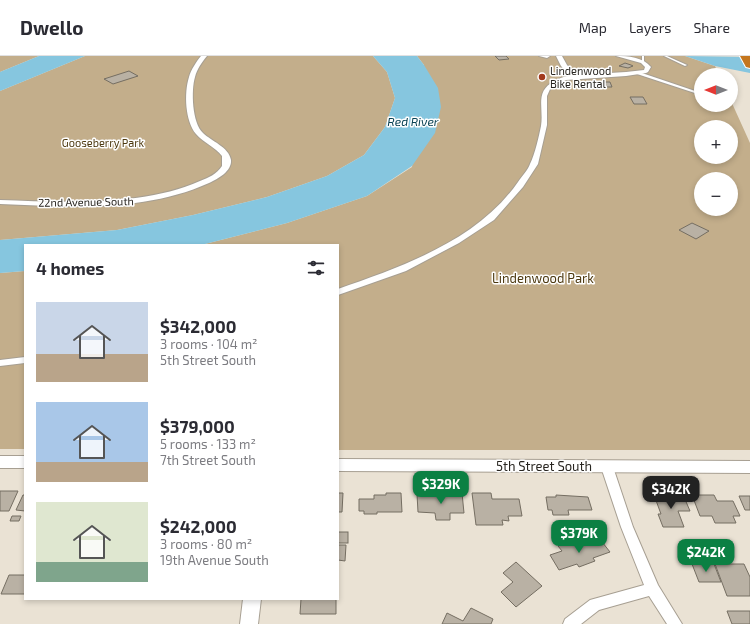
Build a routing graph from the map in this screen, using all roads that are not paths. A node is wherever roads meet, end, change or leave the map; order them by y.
1 (204, 56) edge
2 (542, 56) edge
3 (547, 56) edge
4 (559, 56) edge
5 (619, 56) edge
6 (665, 56) edge
7 (745, 56) edge
8 (643, 59) edge
9 (686, 65) dead end
10 (750, 65) edge
11 (638, 72) junction
12 (574, 77) junction
13 (694, 92) edge
14 (0, 202) edge
15 (339, 292) edge
16 (24, 360) edge
17 (0, 363) edge
18 (0, 462) edge
19 (24, 462) edge
20 (339, 464) edge
21 (607, 467) junction
22 (750, 467) edge
23 (652, 589) junction
24 (252, 600) edge
25 (249, 624) edge
26 (570, 624) edge
27 (675, 624) edge

1 - 14 street, 22nd Avenue South
2 - 3 street
4 - 12 street
5 - 8 street
6 - 9 lane
7 - 10 highway
8 - 11 street
11 - 12 street
11 - 13 lane
12 - 15 street
16 - 17 street
18 - 19 street
20 - 21 street, 5th Street South
21 - 22 street, 5th Street South
21 - 23 street
23 - 26 street
23 - 27 street
24 - 25 street

